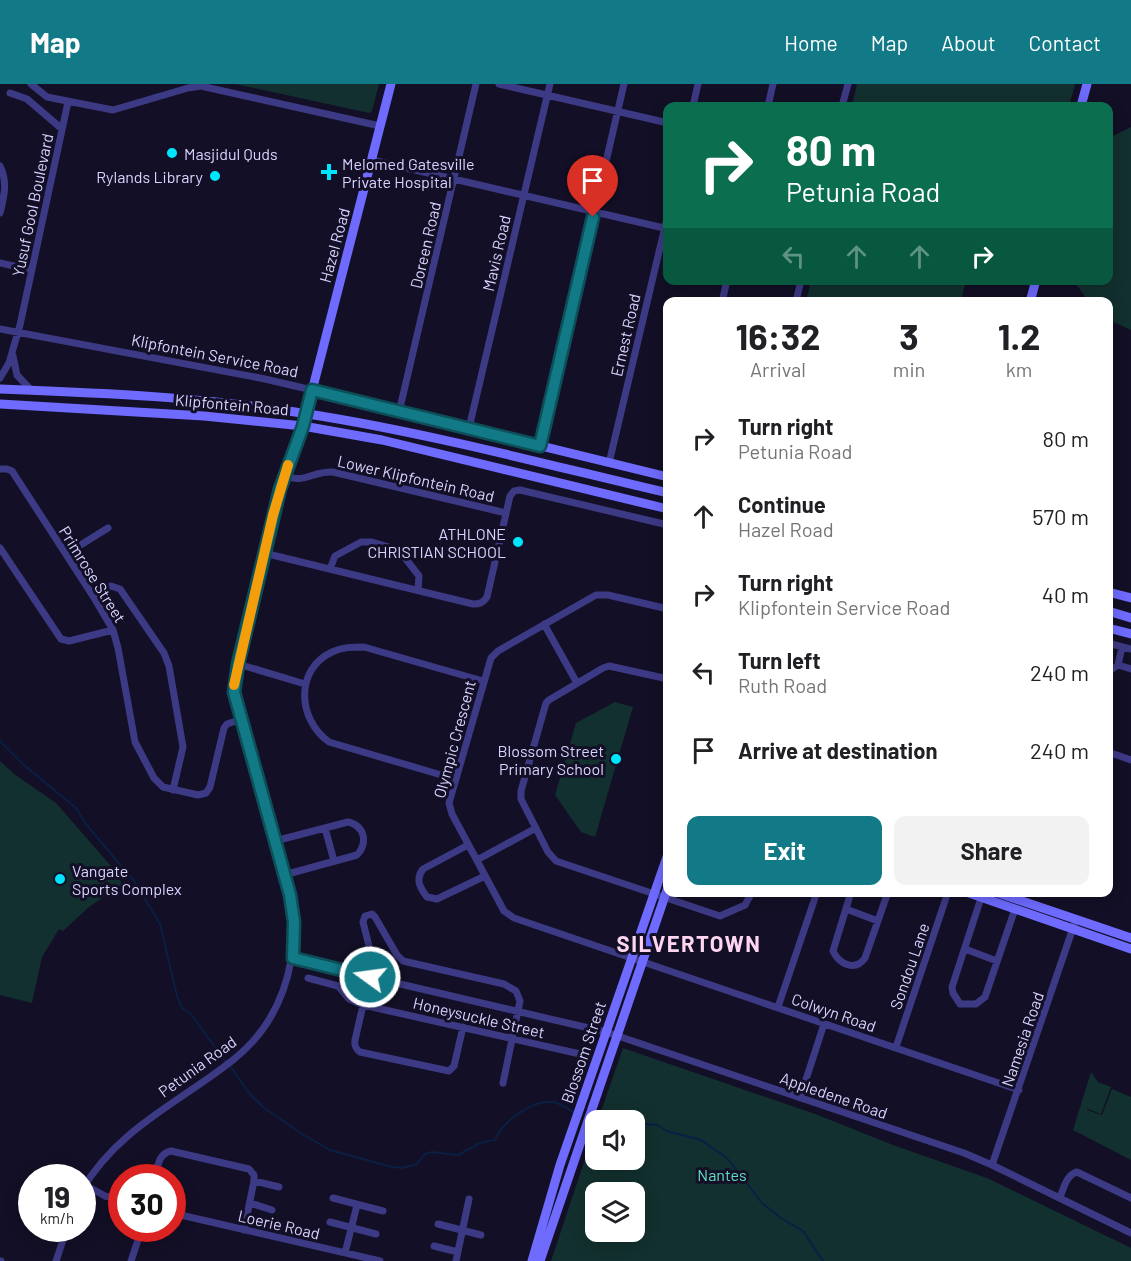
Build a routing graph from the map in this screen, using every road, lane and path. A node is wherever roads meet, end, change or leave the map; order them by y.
1 (31, 84) edge
2 (391, 84) edge
3 (476, 84) edge
4 (499, 84) edge
5 (550, 84) edge
6 (624, 84) edge
7 (698, 84) edge
8 (773, 84) edge
9 (848, 84) edge
10 (1087, 84) edge
11 (10, 93) dead end
12 (547, 96) junction
13 (68, 102) junction
14 (694, 102) edge
15 (769, 102) edge
16 (843, 102) edge
17 (1082, 102) edge
18 (618, 112) junction
19 (663, 122) edge
20 (380, 126) junction
21 (62, 129) junction
22 (372, 160) junction
23 (0, 166) edge
24 (454, 180) junction
25 (523, 195) junction
26 (594, 212) junction
27 (0, 213) edge
28 (663, 228) edge
29 (663, 241) edge
30 (0, 263) edge
31 (32, 270) junction
32 (0, 329) edge
33 (18, 332) junction
34 (12, 353) junction
35 (0, 378) edge
36 (0, 389) edge
37 (31, 390) junction
38 (312, 390) junction
39 (0, 404) edge
40 (399, 412) junction
41 (307, 413) junction
42 (303, 426) junction
43 (469, 428) junction
44 (540, 446) junction
45 (609, 463) junction
46 (0, 469) edge
47 (283, 476) junction
48 (663, 476) edge
49 (663, 492) edge
50 (663, 508) edge
51 (506, 513) junction
52 (663, 524) edge
53 (108, 528) dead end
54 (0, 548) edge
55 (264, 553) junction
56 (66, 554) junction
57 (330, 569) junction
58 (418, 589) junction
59 (1113, 593) edge
60 (93, 596) junction
61 (1131, 598) edge
62 (663, 608) edge
63 (1113, 613) edge
64 (1131, 618) edge
65 (544, 624) junction
66 (1113, 629) edge
67 (113, 630) junction
68 (1131, 634) edge
69 (1113, 644) edge
70 (1122, 647) junction
71 (1131, 649) edge
72 (238, 664) junction
73 (1118, 665) junction
74 (1113, 668) edge
75 (1131, 669) edge
76 (663, 678) edge
77 (483, 681) junction
78 (576, 683) junction
79 (305, 684) junction
80 (242, 719) junction
81 (1113, 754) edge
82 (1131, 760) edge
83 (455, 780) junction
84 (173, 790) junction
85 (326, 828) junction
86 (536, 828) junction
87 (275, 841) junction
88 (468, 845) junction
89 (477, 860) junction
90 (334, 861) junction
91 (284, 875) junction
92 (485, 876) junction
93 (663, 877) edge
94 (663, 892) edge
95 (659, 896) junction
96 (749, 897) edge
97 (815, 897) edge
98 (850, 897) edge
99 (886, 897) edge
100 (946, 897) edge
101 (981, 898) joint
102 (1018, 900) edge
103 (846, 909) junction
104 (878, 921) junction
105 (1075, 925) junction
106 (1131, 939) edge
107 (965, 949) junction
108 (1131, 949) edge
109 (293, 958) junction
110 (637, 959) junction
111 (997, 961) junction
112 (370, 977) junction
113 (308, 978) dead end
114 (363, 1005) junction
115 (778, 1007) junction
116 (518, 1012) junction
117 (824, 1024) junction
118 (463, 1027) junction
119 (606, 1032) junction
120 (616, 1035) junction
121 (512, 1039) junction
122 (896, 1047) junction
123 (580, 1054) dead end
124 (503, 1083) dead end
125 (1019, 1090) junction
126 (800, 1098) junction
127 (158, 1164) edge
128 (561, 1165) junction
129 (992, 1165) junction
130 (571, 1169) junction
131 (96, 1171) edge
132 (254, 1181) junction
133 (279, 1187) dead end
134 (1060, 1197) junction
135 (333, 1198) dead end
136 (1131, 1198) edge
137 (469, 1199) dead end
138 (250, 1203) junction
139 (357, 1205) junction
140 (272, 1210) dead end
141 (383, 1211) dead end
142 (186, 1216) edge
143 (330, 1222) dead end
144 (438, 1224) dead end
145 (351, 1228) junction
146 (244, 1230) junction
147 (462, 1230) junction
148 (1131, 1233) edge
149 (376, 1234) dead end
150 (481, 1235) dead end
151 (62, 1242) edge
152 (137, 1242) edge
153 (434, 1246) dead end
154 (458, 1252) junction
155 (345, 1253) junction
156 (56, 1261) edge
157 (131, 1261) edge
158 (380, 1261) edge
159 (456, 1261) edge
160 (532, 1261) edge
161 (540, 1261) edge

1 - 13 street
2 - 20 street, Hazel Road
3 - 24 street, Doreen Road
4 - 12 street
5 - 12 street, Mavis Road
6 - 18 street
7 - 14 street
8 - 15 street
9 - 16 street
10 - 17 street
11 - 21 street
12 - 18 street
12 - 25 street, Mavis Road
13 - 20 street
13 - 21 street, Yusuf Gool Boulevard
18 - 19 street
18 - 26 street
20 - 22 street, Hazel Road
21 - 31 street, Yusuf Gool Boulevard
22 - 24 street
22 - 38 street, Hazel Road
23 - 27 street
24 - 25 street
24 - 40 street, Doreen Road
25 - 26 street
25 - 43 street, Mavis Road
26 - 28 street
26 - 44 street
29 - 45 street, Ernest Road
30 - 31 street
31 - 33 street, Yusuf Gool Boulevard
32 - 33 street, Klipfontein Service Road
33 - 34 street, Yusuf Gool Boulevard
33 - 38 street, Klipfontein Service Road
34 - 35 street, Yusuf Gool Boulevard
34 - 37 street
36 - 37 street, Klipfontein Road
37 - 41 street, Klipfontein Road
38 - 40 street, Klipfontein Service Road
38 - 41 street, Hazel Road
39 - 42 street, Klipfontein Road
40 - 43 street, Klipfontein Service Road
41 - 42 street, Hazel Road
41 - 49 street, Klipfontein Road
42 - 47 street, Petunia Road
42 - 50 street, Klipfontein Road
43 - 44 street, Klipfontein Service Road
44 - 45 street, Klipfontein Service Road
45 - 48 street, Klipfontein Service Road
46 - 56 street, Primrose Street
47 - 51 street, Lower Klipfontein Road
47 - 55 street, Petunia Road
51 - 52 street, Lower Klipfontein Road
51 - 58 street
53 - 56 street
54 - 67 street
55 - 57 street
55 - 72 street, Petunia Road
56 - 60 street, Primrose Street
57 - 58 street
57 - 58 street
59 - 61 street
60 - 67 street, Primrose Street
60 - 84 street
62 - 65 street, Olympic Crescent
63 - 64 street
65 - 77 street, Olympic Crescent
65 - 78 street
66 - 68 street
67 - 84 street, Primrose Street
69 - 70 street
70 - 71 street
70 - 73 street
72 - 79 street
72 - 80 street, Petunia Road
73 - 74 street
73 - 75 street
76 - 78 street
77 - 79 street
77 - 83 street, Olympic Crescent
78 - 86 street
79 - 83 street
80 - 84 street
80 - 87 street, Petunia Road
81 - 82 street
83 - 88 street, Olympic Crescent
85 - 87 street
85 - 90 street
85 - 90 street
86 - 89 street
86 - 95 street
87 - 91 street, Petunia Road
88 - 89 street, Olympic Crescent
88 - 92 street
89 - 92 street, Olympic Crescent
90 - 91 street
91 - 109 street, Petunia Road
92 - 110 street, Olympic Crescent
93 - 95 street, Blossom Street
94 - 95 street, Blossom Street
95 - 96 street
95 - 110 street, Blossom Street
97 - 115 street
98 - 103 street
99 - 104 street
100 - 122 street, Sondou Lane
101 - 102 street
101 - 107 street
102 - 105 street
102 - 111 street
103 - 104 street
103 - 104 street
105 - 106 street
105 - 108 street
105 - 125 street, Namesia Road
107 - 111 street
107 - 111 street
109 - 112 street, Appledene Road
109 - 131 street, Petunia Road
110 - 115 street, Colwyn Road
110 - 119 street, Blossom Street
110 - 120 street, Blossom Street
112 - 114 street
112 - 116 street, Appledene Road
112 - 116 street
113 - 114 street, Honeysuckle Street
114 - 118 street, Honeysuckle Street
114 - 118 street
115 - 117 street, Colwyn Road
116 - 119 street, Appledene Road
116 - 121 street
117 - 122 street, Colwyn Road
117 - 126 street
118 - 121 street, Honeysuckle Street
119 - 120 street, Appledene Road
119 - 128 street, Blossom Street
120 - 126 street, Appledene Road
120 - 130 street, Blossom Street
121 - 123 street, Honeysuckle Street
121 - 124 street
122 - 125 street, Colwyn Road
125 - 129 street, Namesia Road
126 - 129 street, Appledene Road
127 - 132 street
128 - 130 street
128 - 160 street, Blossom Street
129 - 134 street, Appledene Road
130 - 161 street, Blossom Street
132 - 133 street
132 - 138 street
134 - 136 street
134 - 148 street, Appledene Road
135 - 139 street
137 - 147 street
138 - 140 street
138 - 146 street
139 - 141 street
139 - 145 street
142 - 146 street, Loerie Road
143 - 145 street
144 - 147 street
145 - 149 street
145 - 155 street
146 - 155 street, Loerie Road
147 - 150 street
147 - 154 street
151 - 156 street
152 - 157 street
153 - 154 street
154 - 159 street
155 - 158 street, Loerie Road

